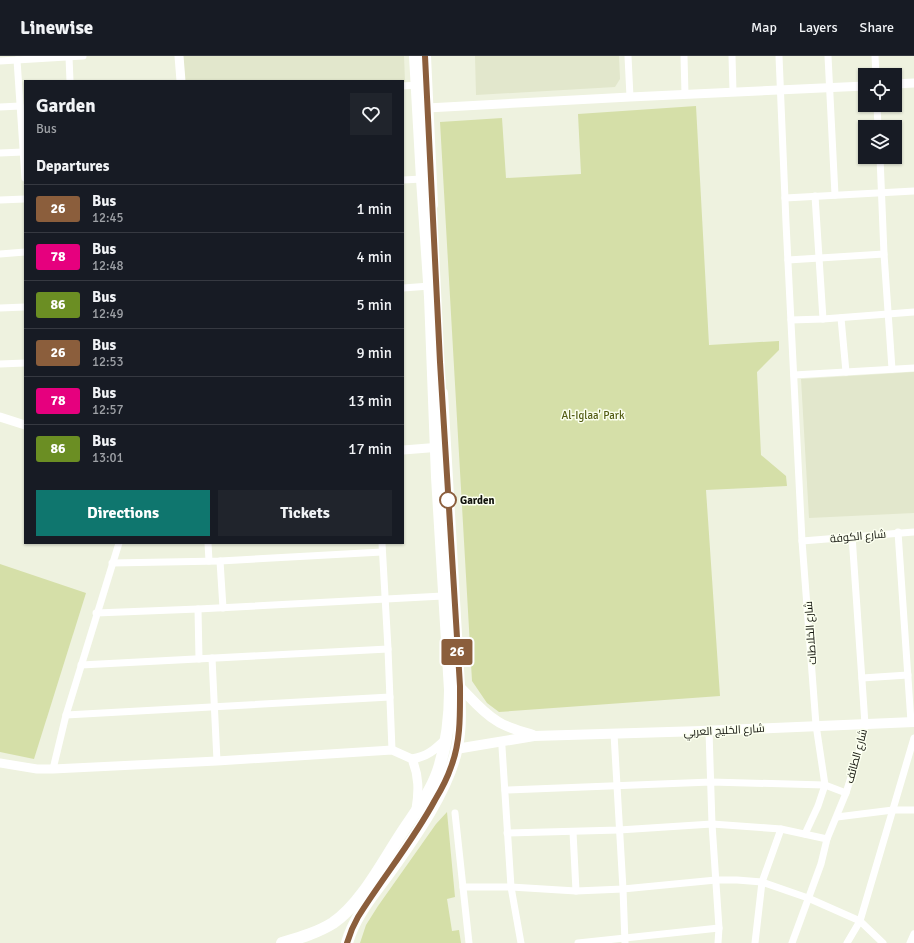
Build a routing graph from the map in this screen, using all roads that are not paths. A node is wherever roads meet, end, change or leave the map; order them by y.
1 (82, 56) edge
2 (179, 56) edge
3 (415, 56) edge
4 (425, 56) edge
5 (628, 56) edge
6 (684, 56) edge
7 (732, 56) edge
8 (779, 56) edge
9 (828, 56) edge
10 (876, 56) edge
11 (43, 57) edge
12 (69, 57) edge
13 (0, 60) edge
14 (17, 60) junction
15 (876, 68) edge
16 (70, 80) edge
17 (181, 80) edge
18 (914, 83) edge
19 (902, 84) edge
20 (417, 85) junction
21 (404, 86) edge
22 (858, 86) edge
23 (829, 88) junction
24 (780, 89) junction
25 (733, 91) junction
26 (685, 94) junction
27 (630, 96) junction
28 (20, 106) junction
29 (0, 107) edge
30 (427, 108) junction
31 (23, 152) junction
32 (0, 153) edge
33 (880, 164) edge
34 (24, 165) edge
35 (422, 179) junction
36 (404, 180) edge
37 (914, 191) edge
38 (882, 193) junction
39 (835, 195) junction
40 (815, 196) junction
41 (785, 198) junction
42 (24, 199) edge
43 (0, 200) edge
44 (24, 252) edge
45 (0, 254) edge
46 (884, 254) junction
47 (819, 258) junction
48 (788, 260) junction
49 (430, 286) junction
50 (404, 288) edge
51 (24, 307) edge
52 (0, 308) edge
53 (914, 312) edge
54 (889, 315) junction
55 (841, 318) junction
56 (822, 319) junction
57 (791, 320) junction
58 (24, 363) edge
59 (0, 364) edge
60 (914, 368) edge
61 (892, 369) junction
62 (846, 372) junction
63 (794, 375) junction
64 (0, 417) edge
65 (24, 425) edge
66 (440, 447) junction
67 (404, 450) edge
68 (898, 532) junction
69 (914, 532) edge
70 (852, 536) junction
71 (802, 541) junction
72 (119, 544) edge
73 (208, 544) edge
74 (382, 544) edge
75 (382, 552) junction
76 (208, 561) junction
77 (220, 561) junction
78 (112, 563) junction
79 (443, 596) junction
80 (385, 599) junction
81 (223, 608) junction
82 (198, 609) junction
83 (96, 613) junction
84 (388, 649) junction
85 (199, 658) junction
86 (212, 658) junction
87 (81, 665) junction
88 (908, 675) junction
89 (862, 678) junction
90 (460, 686) junction
91 (390, 697) junction
92 (214, 706) junction
93 (66, 714) junction
94 (912, 722) edge
95 (865, 724) junction
96 (816, 725) junction
97 (709, 731) junction
98 (614, 734) junction
99 (534, 736) junction
100 (447, 738) junction
101 (914, 738) edge
102 (502, 747) dead end
103 (456, 749) junction
104 (392, 750) junction
105 (412, 759) junction
106 (217, 761) junction
107 (0, 763) edge
108 (53, 769) junction
109 (711, 782) junction
110 (617, 784) junction
111 (825, 786) junction
112 (505, 790) junction
113 (846, 793) junction
114 (893, 810) junction
115 (914, 810) edge
116 (416, 811) junction
117 (455, 813) dead end
118 (837, 817) junction
119 (712, 824) junction
120 (781, 829) junction
121 (619, 830) junction
122 (573, 832) junction
123 (507, 833) junction
124 (805, 834) junction
125 (827, 839) junction
126 (716, 880) junction
127 (762, 882) junction
128 (511, 886) junction
129 (463, 887) junction
130 (624, 889) junction
131 (576, 891) junction
132 (808, 898) junction
133 (860, 921) junction
134 (719, 928) junction
135 (914, 934) edge
136 (625, 940) edge
137 (282, 943) edge
138 (347, 943) edge
139 (469, 943) edge
140 (521, 943) edge
141 (578, 943) edge
142 (718, 943) edge
143 (755, 943) edge
144 (792, 943) edge
145 (847, 943) edge
146 (883, 943) edge
147 (910, 943) edge

1 - 12 street
2 - 17 street
3 - 20 highway
4 - 30 highway
5 - 27 street
6 - 26 street
7 - 25 street
8 - 24 street, شارع الخلاطات
9 - 23 street
10 - 15 street
11 - 12 street
11 - 14 street
12 - 16 street
13 - 14 street
14 - 28 street
18 - 19 street
20 - 21 street
20 - 35 highway
22 - 23 street
23 - 24 street
23 - 39 street
24 - 25 street
24 - 41 street, شارع الخلاطات
25 - 26 street
26 - 27 street
27 - 30 street
28 - 29 street
28 - 31 street
30 - 66 highway
31 - 32 street
31 - 34 street
33 - 38 street
35 - 36 street
35 - 49 highway
37 - 38 street
38 - 39 street
38 - 46 street
39 - 40 street
40 - 41 street
40 - 47 street
41 - 48 street, شارع الخلاطات
42 - 43 street
44 - 45 street
46 - 47 street
46 - 54 street
47 - 48 street
47 - 56 street
48 - 57 street, شارع الخلاطات
49 - 50 street
49 - 66 highway
51 - 52 street
53 - 54 street
54 - 55 street
54 - 61 street
55 - 56 street
55 - 62 street
56 - 57 street
57 - 63 street, شارع الخلاطات
58 - 59 street
60 - 61 street
61 - 62 street
62 - 63 street
63 - 71 street, شارع الخلاطات
64 - 65 street
66 - 67 street
66 - 79 highway
66 - 90 highway
68 - 69 street, شارع الكوفة
68 - 70 street, شارع الكوفة
68 - 88 street
70 - 71 street, شارع الكوفة
70 - 89 street, شارع الطائف
71 - 96 street, شارع الخلاطات
72 - 78 street
73 - 76 street
74 - 75 street
75 - 77 street
75 - 80 street
76 - 77 street
76 - 78 street
77 - 81 street
78 - 83 street
79 - 80 street
79 - 100 highway
80 - 81 street
80 - 84 street
81 - 82 street
82 - 83 street
82 - 85 street
83 - 87 street
84 - 86 street
84 - 91 street
85 - 86 street
85 - 87 street
86 - 92 street
87 - 93 street
88 - 89 street
88 - 94 street
89 - 95 street, شارع الطائف
90 - 99 main road, شارع الخليج العربي
90 - 103 highway
91 - 92 street
91 - 104 street
92 - 93 street
92 - 106 street
93 - 108 street
94 - 95 main road, شارع الخليج العربي
95 - 96 main road, شارع الخليج العربي
95 - 113 street, شارع الطائف
96 - 97 main road, شارع الخليج العربي
96 - 111 street, شارع الخلاطات
97 - 98 main road, شارع الخليج العربي
97 - 109 street
98 - 99 main road, شارع الخليج العربي
98 - 110 street
99 - 103 main road, شارع الخليج العربي
100 - 105 street
100 - 116 highway
101 - 114 street
102 - 112 street
103 - 138 highway
104 - 105 street
104 - 106 street
105 - 116 street
106 - 108 street
107 - 108 street
109 - 110 street
109 - 111 street
109 - 119 street
110 - 112 street
110 - 121 street
111 - 113 street
111 - 124 street
112 - 123 street
113 - 118 street, شارع الطائف
114 - 115 street
114 - 118 street
114 - 133 street
116 - 137 highway
117 - 129 street
118 - 125 street, شارع الطائف
119 - 120 street
119 - 121 street
119 - 126 street
120 - 124 street
120 - 127 street
121 - 122 street
121 - 130 street
122 - 123 street
122 - 131 street
123 - 128 street
124 - 125 street
125 - 132 street, شارع الطائف
126 - 127 street
126 - 130 street
126 - 134 street
127 - 132 street
127 - 143 street
128 - 129 street
128 - 131 street
128 - 140 street
129 - 139 street
130 - 131 street
130 - 136 street
132 - 133 street
132 - 144 street, شارع الطائف
133 - 145 street
133 - 146 street
134 - 136 street
134 - 142 street
135 - 147 street
136 - 141 street

